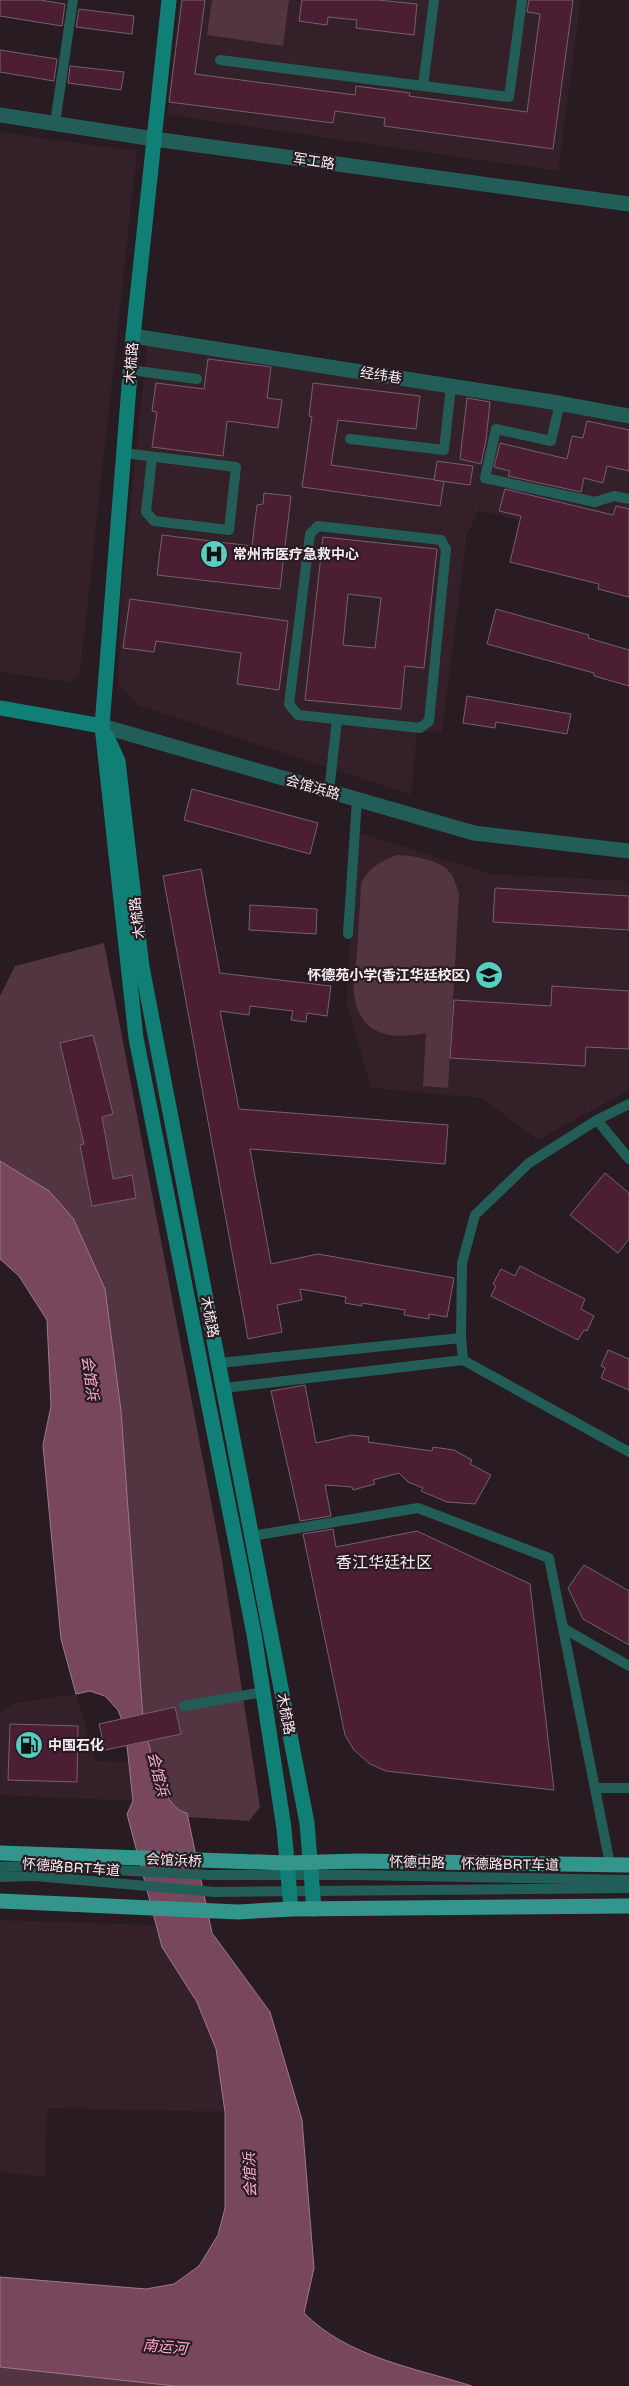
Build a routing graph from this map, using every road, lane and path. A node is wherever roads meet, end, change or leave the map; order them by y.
1 (73, 0) edge
2 (169, 0) edge
3 (434, 0) edge
4 (522, 0) edge
5 (220, 60) dead end
6 (423, 86) junction
7 (0, 115) edge
8 (55, 124) junction
9 (154, 139) junction
10 (629, 204) edge
11 (133, 336) junction
12 (131, 370) junction
13 (196, 379) dead end
14 (451, 386) junction
15 (560, 403) junction
16 (629, 416) edge
17 (350, 439) dead end
18 (124, 454) junction
19 (152, 457) junction
20 (629, 499) edge
21 (0, 708) edge
22 (337, 719) junction
23 (102, 726) junction
24 (329, 792) junction
25 (357, 800) junction
26 (629, 851) edge
27 (348, 934) dead end
28 (629, 1104) edge
29 (597, 1120) junction
30 (629, 1159) edge
31 (461, 1338) junction
32 (463, 1360) junction
33 (218, 1363) junction
34 (224, 1388) junction
35 (629, 1452) edge
36 (252, 1536) junction
37 (563, 1628) junction
38 (629, 1666) edge
39 (263, 1692) junction
40 (184, 1706) dead end
41 (595, 1788) junction
42 (629, 1788) edge
43 (0, 1854) edge
44 (610, 1864) junction
45 (629, 1864) edge
46 (0, 1867) edge
47 (288, 1869) junction
48 (310, 1869) junction
49 (136, 1872) joint
50 (0, 1877) edge
51 (629, 1880) edge
52 (141, 1885) joint
53 (629, 1888) edge
54 (290, 1891) junction
55 (312, 1891) junction
56 (214, 1892) joint
57 (0, 1901) edge
58 (629, 1906) edge
59 (291, 1909) junction
60 (314, 1909) junction

1 - 8 lane
2 - 9 street, 木梳路
3 - 6 lane
4 - 6 lane
5 - 6 lane
7 - 8 street, 军工路
8 - 9 street, 军工路
9 - 10 street, 军工路
9 - 11 street, 木梳路
11 - 12 street, 木梳路
11 - 14 street, 经纬巷
12 - 13 lane
12 - 18 street, 木梳路
14 - 15 street, 经纬巷
14 - 17 lane
15 - 16 street, 经纬巷
15 - 20 lane
18 - 19 lane
18 - 23 street, 木梳路
19 - 19 lane
21 - 23 street, 会馆浜路
22 - 22 lane
22 - 24 lane
23 - 24 street, 会馆浜路
23 - 33 street, 木梳路
23 - 39 street, 木梳路
24 - 25 street, 会馆浜路
25 - 26 street, 会馆浜路
25 - 27 lane
28 - 29 lane
29 - 30 lane
29 - 31 lane
31 - 32 lane
31 - 33 lane
32 - 34 lane
32 - 35 lane
33 - 34 street, 木梳路
34 - 36 street, 木梳路
36 - 37 lane
36 - 48 street, 木梳路
37 - 38 lane
37 - 41 lane
39 - 40 lane
39 - 47 street, 木梳路
41 - 42 lane
41 - 44 lane
43 - 47 main road, 怀德中路
44 - 45 main road, 怀德中路
44 - 48 main road, 怀德中路
46 - 49 lane, 怀德路BRT车道
47 - 48 main road, 怀德中路
47 - 49 lane, 会馆浜桥
47 - 54 street, 木梳路
48 - 51 lane, 怀德路BRT车道
48 - 55 street, 木梳路
50 - 52 lane, 怀德路BRT车道
52 - 56 lane, 会馆浜桥
53 - 55 lane, 怀德路BRT车道
54 - 55 lane, 怀德路BRT车道
54 - 56 lane, 怀德路BRT车道
54 - 59 street, 木梳路
55 - 60 street, 木梳路
57 - 59 main road
58 - 60 main road
59 - 60 main road

